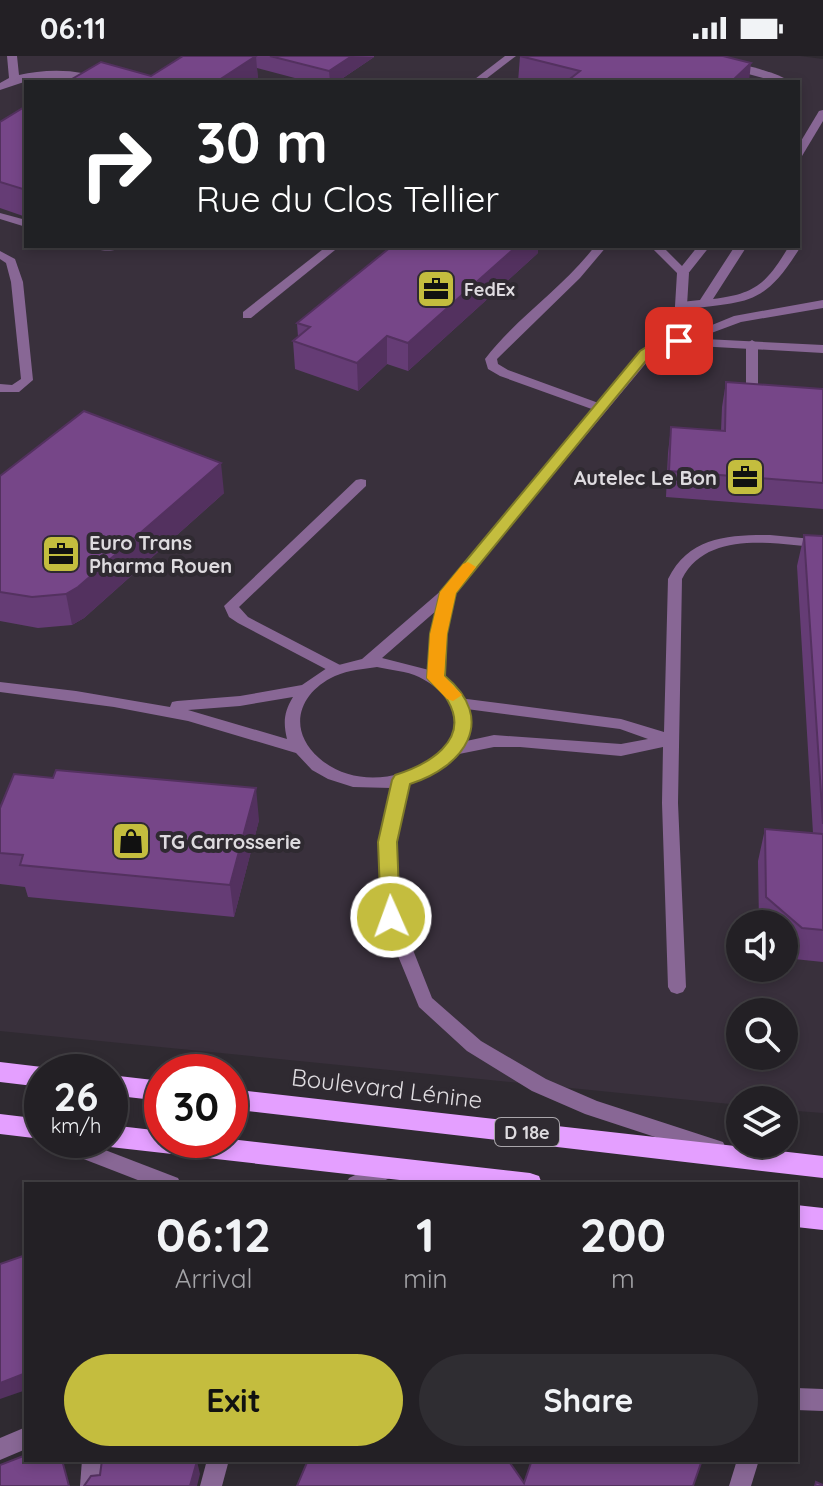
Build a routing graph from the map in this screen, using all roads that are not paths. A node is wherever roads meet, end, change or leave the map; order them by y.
1 (12, 56) edge
2 (511, 56) edge
3 (687, 56) edge
4 (14, 78) junction
5 (93, 80) edge
6 (479, 80) edge
7 (781, 80) edge
8 (0, 87) edge
9 (823, 113) edge
10 (800, 151) edge
11 (0, 216) edge
12 (24, 223) edge
13 (331, 248) edge
14 (600, 248) edge
15 (658, 248) edge
16 (702, 248) edge
17 (740, 248) edge
18 (794, 248) edge
19 (0, 254) edge
20 (683, 273) junction
21 (704, 303) junction
22 (823, 304) edge
23 (681, 306) junction
24 (247, 315) dead end
25 (679, 341) junction
26 (752, 344) junction
27 (823, 349) edge
28 (752, 386) edge
29 (0, 388) edge
30 (600, 408) junction
31 (361, 483) dead end
32 (823, 544) edge
33 (448, 592) junction
34 (366, 664) junction
35 (337, 670) junction
36 (436, 678) junction
37 (0, 687) edge
38 (306, 690) junction
39 (459, 703) junction
40 (159, 707) junction
41 (670, 740) junction
42 (298, 748) junction
43 (454, 749) junction
44 (401, 780) junction
45 (677, 987) dead end
46 (0, 1072) edge
47 (24, 1075) edge
48 (248, 1101) edge
49 (128, 1138) edge
50 (726, 1151) edge
51 (726, 1155) edge
52 (104, 1158) edge
53 (752, 1158) edge
54 (390, 1167) junction
55 (823, 1167) edge
56 (166, 1182) edge
57 (360, 1182) edge
58 (514, 1182) edge
59 (798, 1216) edge
60 (823, 1219) edge
61 (798, 1399) edge
62 (823, 1400) edge
63 (24, 1439) edge
64 (0, 1449) edge
65 (93, 1462) edge
66 (217, 1462) edge
67 (747, 1462) edge
68 (91, 1486) edge
69 (211, 1486) edge
70 (740, 1486) edge

1 - 4 street
2 - 6 street
3 - 7 street
4 - 5 street
4 - 8 street
9 - 10 street
11 - 12 street
13 - 24 street
14 - 30 street
15 - 20 street
16 - 20 street
17 - 21 street
18 - 21 street
19 - 29 street
20 - 23 street
21 - 23 street
22 - 25 street
23 - 25 street
25 - 26 street
25 - 30 street
26 - 27 street
26 - 28 street
30 - 33 street
31 - 35 street
32 - 41 street
33 - 34 street
33 - 36 street
34 - 35 street
34 - 36 street
35 - 38 street
36 - 39 street
37 - 40 street
38 - 40 street
38 - 42 street
39 - 41 street
39 - 43 street
40 - 42 street
41 - 43 street
41 - 45 street
42 - 44 street
43 - 44 street
44 - 50 street
46 - 47 main road
48 - 51 main road, Boulevard Lénine / D 18e
49 - 54 main road
52 - 56 street
53 - 55 main road, Boulevard Lénine / D 18e
54 - 57 street
54 - 58 main road
59 - 60 main road
61 - 62 street
63 - 64 street
65 - 68 street
66 - 69 street
67 - 70 street

